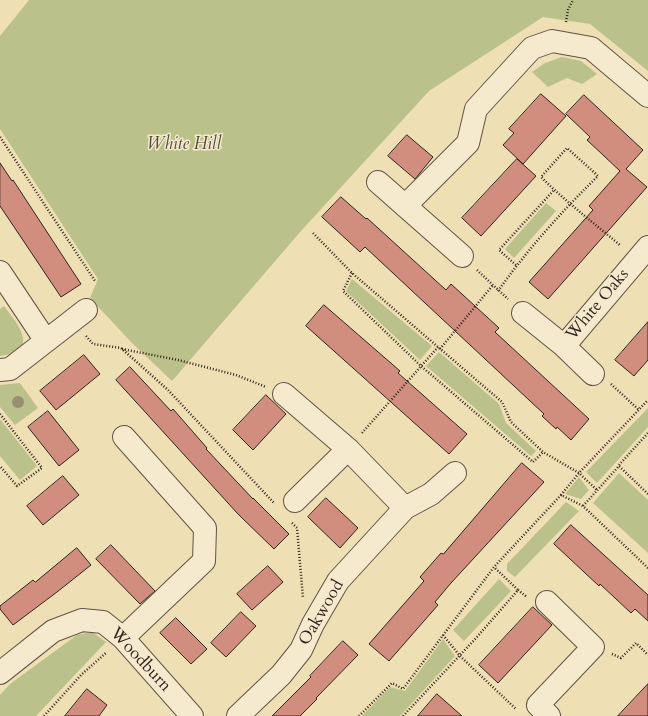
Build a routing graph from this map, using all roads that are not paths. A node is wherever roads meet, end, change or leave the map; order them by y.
1 (648, 96) edge
2 (378, 182) dead end
3 (405, 206) junction
4 (642, 253) edge
5 (462, 256) road end
6 (0, 272) edge
7 (523, 313) road end
8 (80, 315) road end
9 (46, 341) junction
10 (564, 346) junction
11 (0, 370) edge
12 (593, 374) road end
13 (284, 394) road end
14 (124, 437) dead end
15 (348, 449) junction
16 (455, 473) dead end
17 (286, 508) road end
18 (404, 508) junction
19 (547, 602) dead end
20 (123, 638) junction
21 (0, 673) edge
22 (543, 710) edge
23 (192, 716) edge
24 (238, 716) edge

1 - 3 street
2 - 3 street
3 - 5 street
4 - 10 street, White Oaks
6 - 9 street
7 - 10 street, White Oaks
8 - 9 street
9 - 11 street
10 - 12 street, White Oaks
13 - 15 street
14 - 20 street
15 - 17 street
15 - 18 street
16 - 18 street, Oakwood
18 - 24 street, Oakwood
19 - 22 street
20 - 21 street, Woodburn
20 - 23 street, Woodburn

